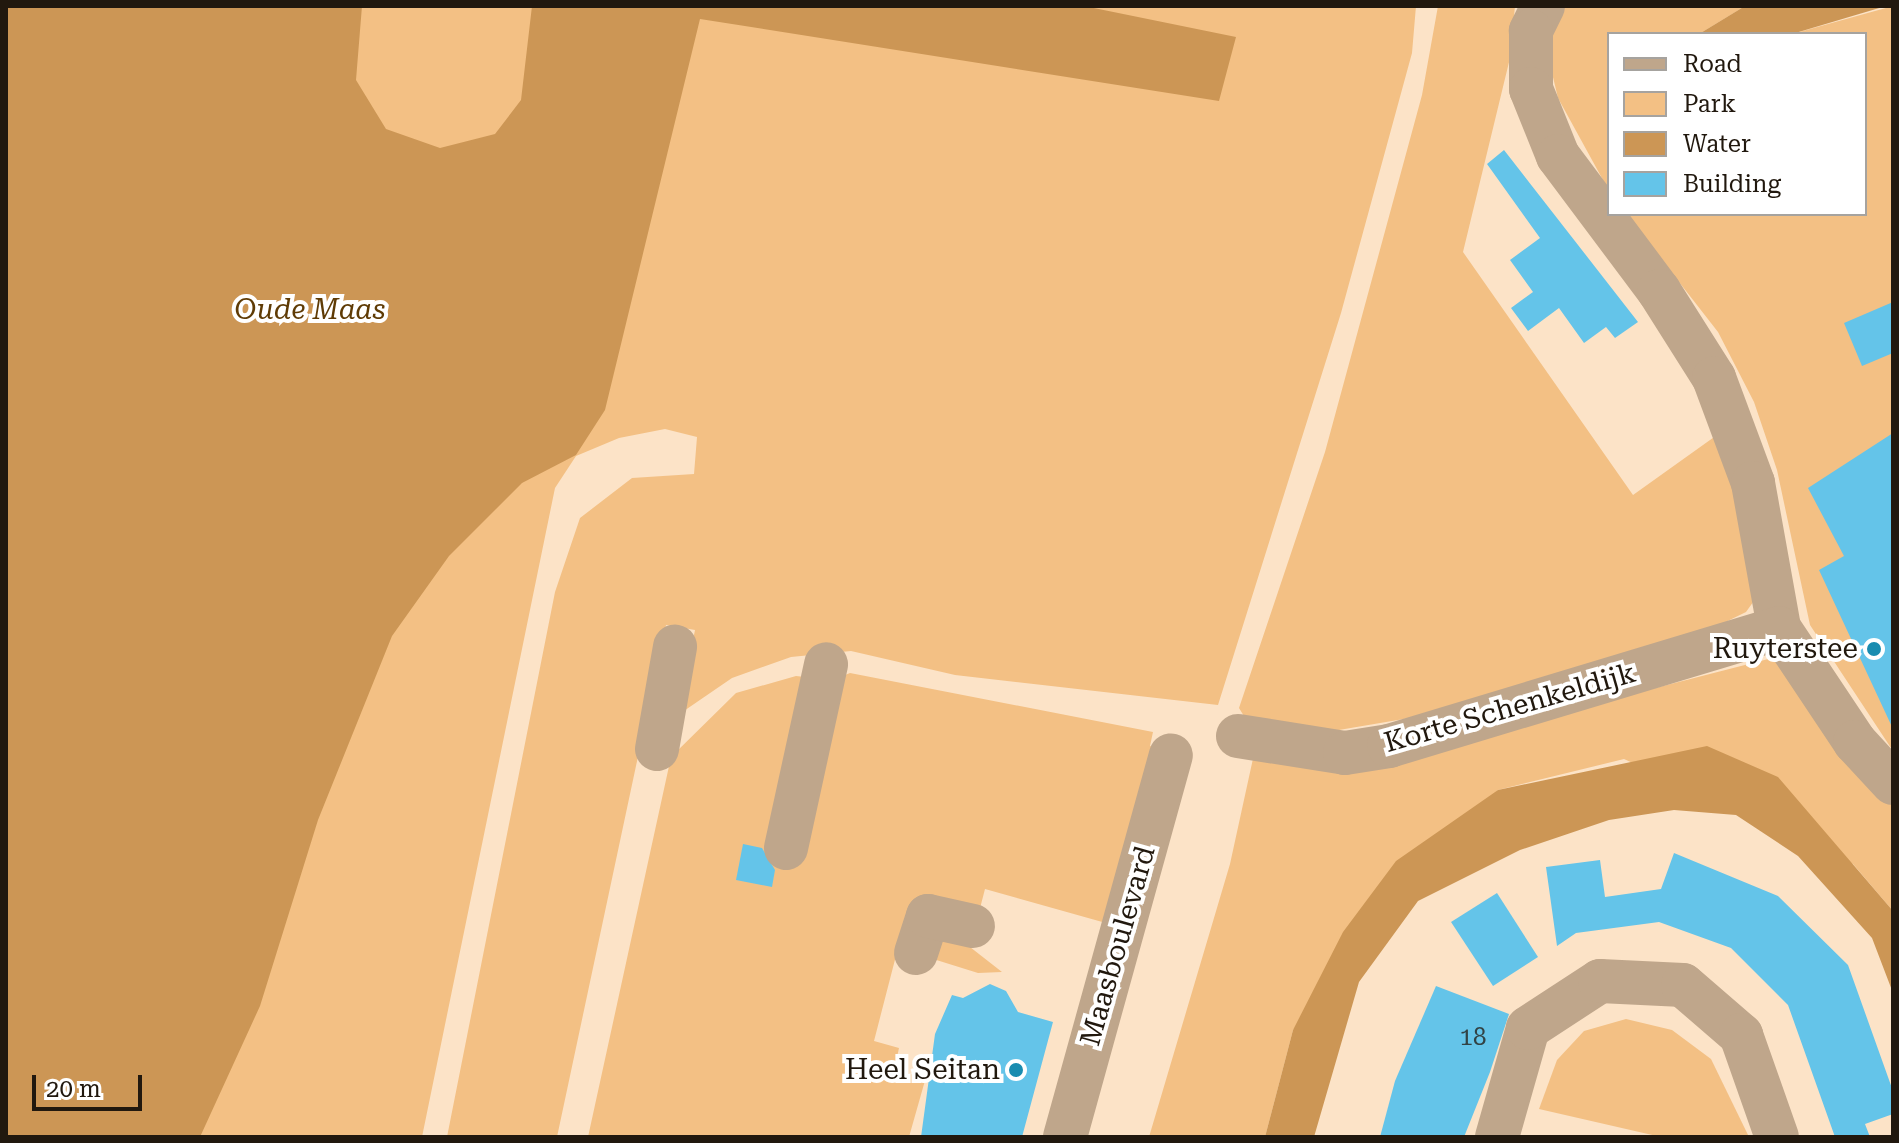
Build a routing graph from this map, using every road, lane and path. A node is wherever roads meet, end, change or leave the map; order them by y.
1 (1543, 6) edge
2 (1779, 628) junction
3 (675, 647) dead end
4 (826, 664) dead end
5 (1238, 736) dead end
6 (657, 749) dead end
7 (1171, 755) dead end
8 (1893, 783) edge
9 (786, 848) dead end
10 (973, 926) dead end
11 (916, 953) dead end
12 (1065, 1137) edge
13 (1497, 1137) edge
14 (1777, 1137) edge

1 - 2 street
2 - 5 street, Korte Schenkeldijk
2 - 8 street
3 - 6 street
4 - 9 street
7 - 12 street, Maasboulevard
10 - 11 street
13 - 14 street

